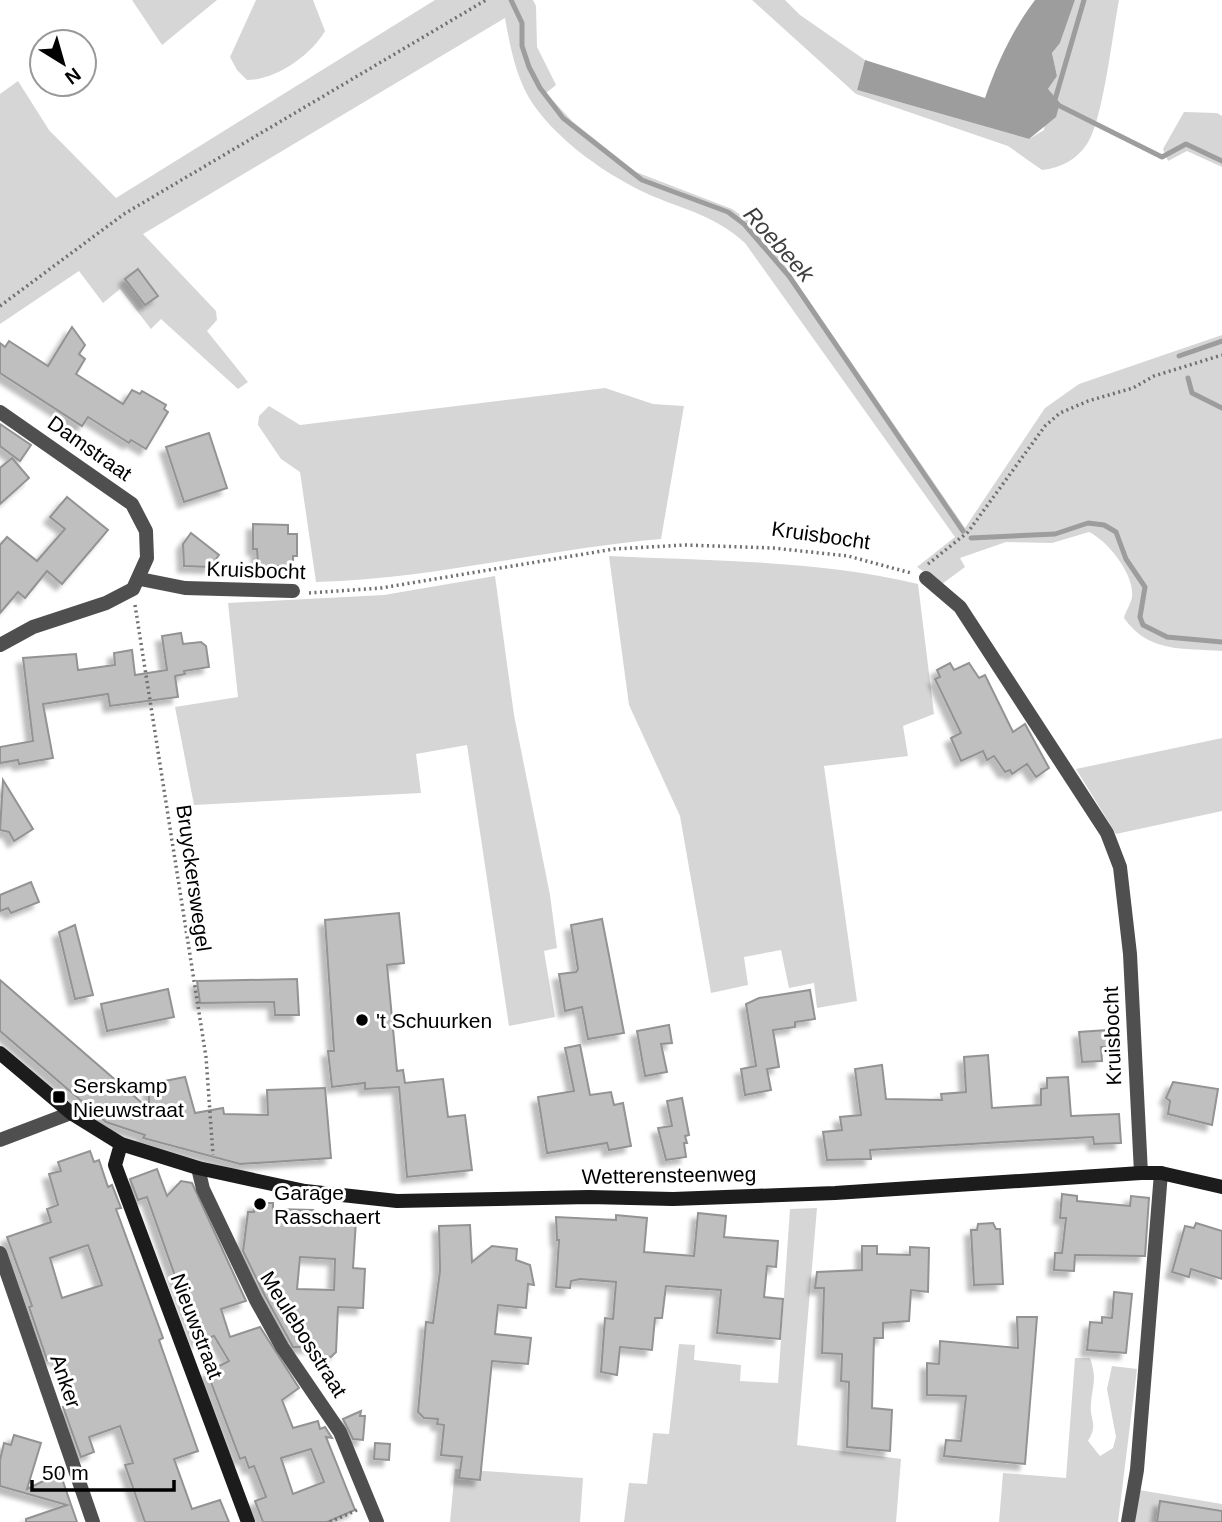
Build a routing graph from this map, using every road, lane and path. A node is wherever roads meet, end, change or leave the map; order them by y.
1 (486, 0) edge
2 (0, 306) edge
3 (1222, 355) edge
4 (0, 412) edge
5 (921, 576) junction
6 (136, 584) junction
7 (293, 592) joint
8 (0, 645) edge
9 (0, 1053) edge
10 (71, 1113) junction
11 (0, 1140) edge
12 (121, 1144) junction
13 (198, 1168) junction
14 (216, 1172) junction
15 (1141, 1173) junction
16 (1161, 1173) junction
17 (1222, 1187) edge
18 (0, 1253) edge
19 (369, 1504) junction
20 (93, 1522) edge
21 (248, 1522) edge
22 (330, 1522) edge
23 (377, 1522) edge
24 (1128, 1522) edge

1 - 2 path
3 - 5 path
4 - 6 street, Damstraat
5 - 7 path, Kruisbocht
5 - 15 street, Kruisbocht
6 - 7 street, Kruisbocht
6 - 8 street
6 - 14 path, Bruyckerswegel
9 - 10 street
10 - 11 street
10 - 12 street
12 - 13 street, Wetterensteenweg
12 - 21 street, Nieuwstraat
13 - 14 street, Wetterensteenweg
13 - 19 street, Meulebosstraat
14 - 15 street, Wetterensteenweg
15 - 16 street, Wetterensteenweg
16 - 17 street, Wetterensteenweg
16 - 24 street
18 - 20 street, Anker
19 - 22 path
19 - 23 street, Meulebosstraat

